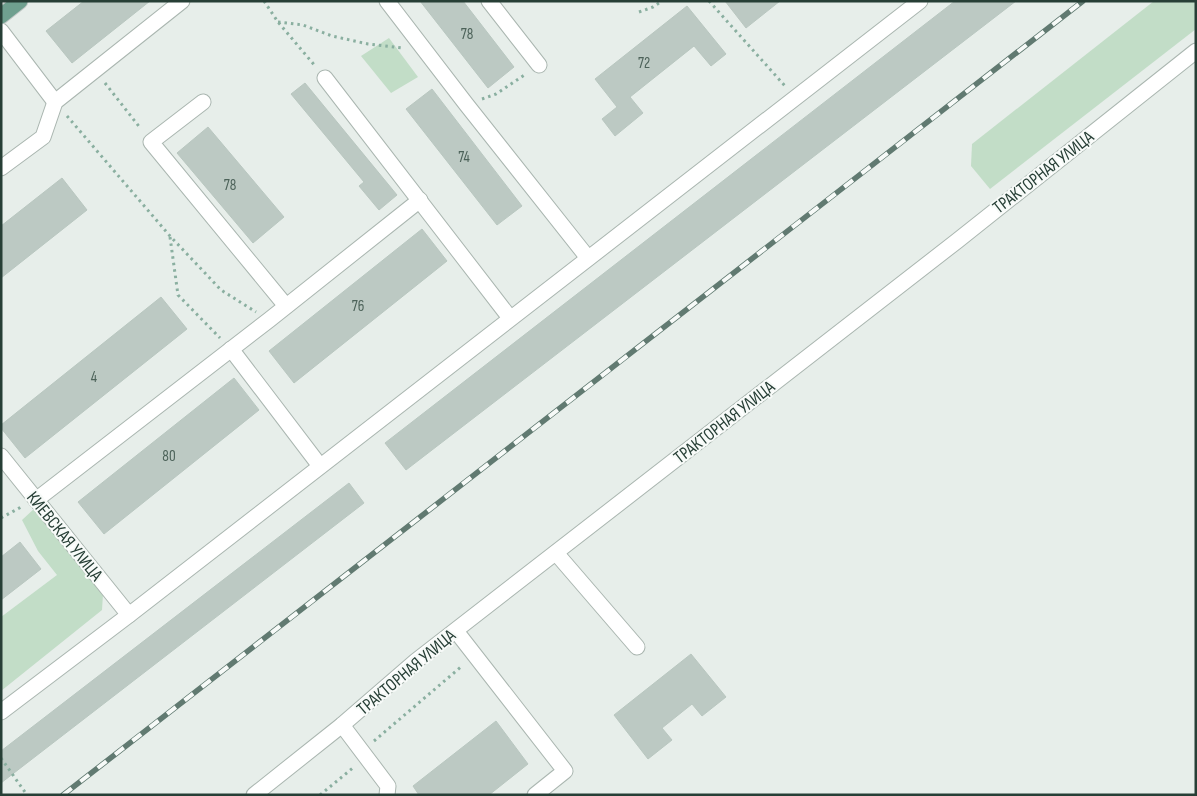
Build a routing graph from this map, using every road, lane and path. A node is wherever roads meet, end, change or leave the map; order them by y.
1 (20, 1) edge
2 (182, 1) edge
3 (264, 1) edge
4 (388, 1) edge
5 (489, 1) edge
6 (662, 1) edge
7 (709, 1) edge
8 (920, 1) edge
9 (639, 12) dead end
10 (1, 16) edge
11 (278, 22) junction
12 (1, 31) edge
13 (426, 51) junction
14 (1196, 51) edge
15 (539, 65) joint
16 (95, 70) junction
17 (325, 78) joint
18 (795, 97) junction
19 (55, 102) junction
20 (203, 102) dead end
21 (466, 104) junction
22 (151, 142) junction
23 (1, 168) edge
24 (420, 200) junction
25 (170, 236) junction
26 (588, 258) junction
27 (286, 306) junction
28 (510, 318) junction
29 (269, 320) junction
30 (231, 349) junction
31 (1, 456) edge
32 (320, 466) junction
33 (36, 500) junction
34 (1, 518) edge
35 (556, 553) junction
36 (129, 615) junction
37 (456, 631) junction
38 (637, 646) dead end
39 (475, 655) junction
40 (1, 712) edge
41 (342, 725) junction
42 (364, 754) junction
43 (1, 758) edge
44 (27, 795) edge
45 (254, 795) edge
46 (320, 795) edge
47 (386, 795) edge
48 (535, 795) edge

1 - 10 main road
2 - 16 street
3 - 11 path
4 - 13 street
5 - 15 street
6 - 9 path
7 - 18 path
8 - 18 street
11 - 13 path
11 - 17 path
12 - 19 street
13 - 21 street
14 - 35 street, ТРАКТОРНАЯ УЛИЦА
15 - 21 path
16 - 19 street
16 - 22 path
17 - 24 street
18 - 26 street
19 - 23 street
19 - 25 path
20 - 22 street
21 - 26 street
22 - 27 street
24 - 27 street
24 - 28 street
25 - 29 path
25 - 30 path
26 - 28 street
27 - 29 street
28 - 32 street
29 - 30 street
30 - 32 street
30 - 33 street
31 - 33 street, КИЕВСКАЯ УЛИЦА
32 - 36 street
33 - 34 path
33 - 36 street, КИЕВСКАЯ УЛИЦА
35 - 37 street, ТРАКТОРНАЯ УЛИЦА
35 - 38 street
36 - 40 street
37 - 39 street
37 - 41 street, ТРАКТОРНАЯ УЛИЦА
39 - 42 path
39 - 48 street
41 - 42 street
41 - 45 street, ТРАКТОРНАЯ УЛИЦА
42 - 46 path
42 - 47 street
43 - 44 path

